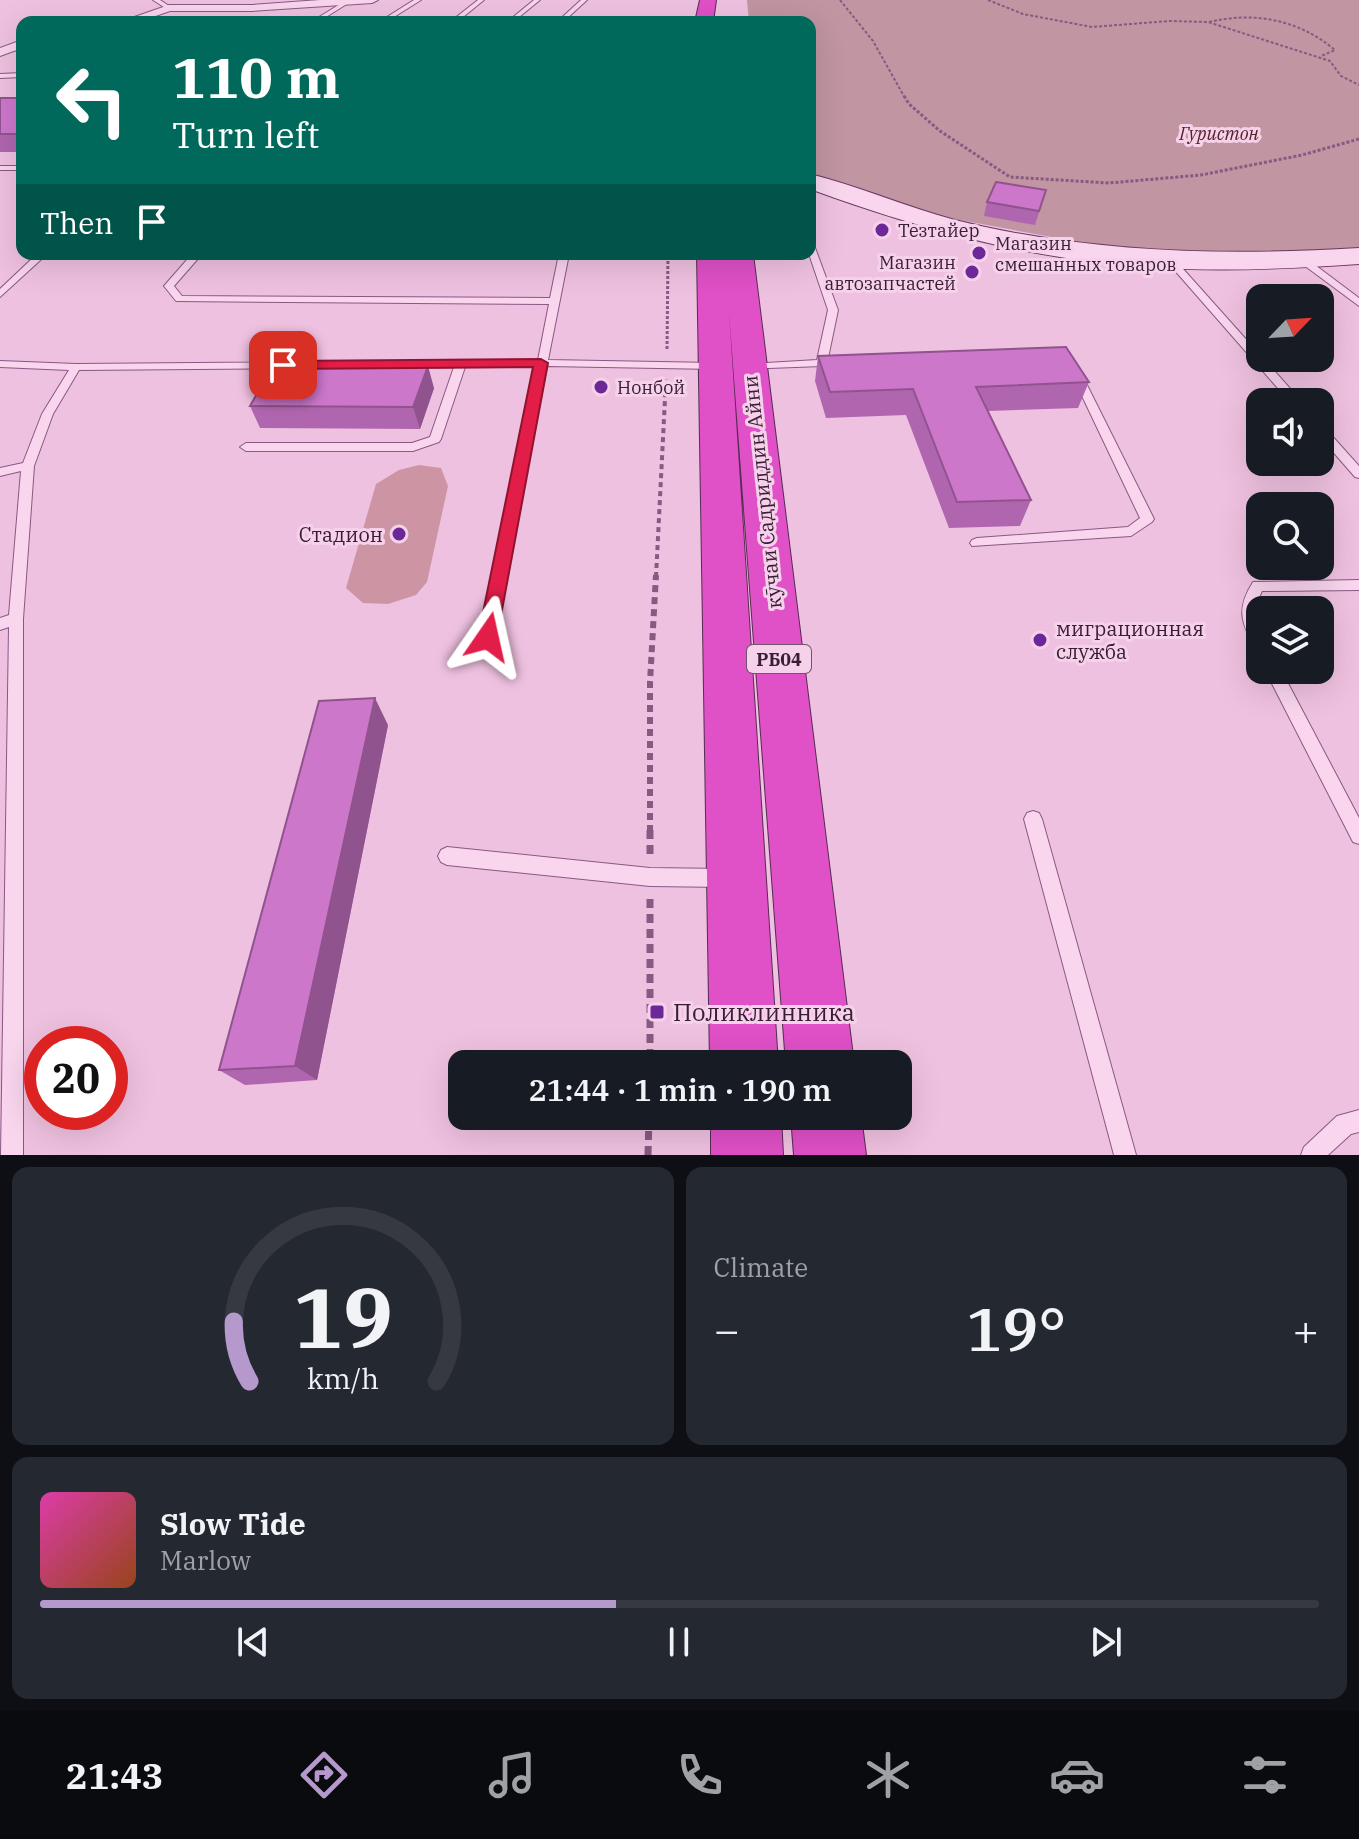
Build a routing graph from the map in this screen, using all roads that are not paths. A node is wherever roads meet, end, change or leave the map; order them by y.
1 (156, 0) edge
2 (372, 0) edge
3 (418, 0) edge
4 (481, 0) edge
5 (537, 0) edge
6 (584, 0) edge
7 (347, 2) junction
8 (304, 3) edge
9 (169, 8) junction
10 (144, 16) edge
11 (324, 16) edge
12 (392, 16) edge
13 (461, 16) edge
14 (517, 16) edge
15 (567, 16) edge
16 (816, 184) edge
17 (1359, 256) edge
18 (36, 260) edge
19 (192, 260) edge
20 (563, 260) edge
21 (712, 260) edge
22 (739, 260) edge
23 (815, 260) edge
24 (1304, 261) junction
25 (1173, 263) junction
26 (0, 294) edge
27 (556, 301) junction
28 (1359, 303) edge
29 (461, 363) junction
30 (541, 363) junction
31 (822, 363) junction
32 (837, 363) edge
33 (0, 364) edge
34 (733, 366) junction
35 (76, 367) junction
36 (1069, 370) edge
37 (1284, 388) edge
38 (1334, 446) edge
39 (246, 447) dead end
40 (28, 466) junction
41 (0, 472) edge
42 (1359, 474) edge
43 (977, 543) dead end
44 (1359, 585) edge
45 (1251, 596) edge
46 (8, 621) edge
47 (488, 637) dead end
48 (1280, 684) edge
49 (1033, 819) dead end
50 (1359, 836) edge
51 (447, 856) dead end
52 (736, 878) junction
53 (743, 1050) edge
54 (818, 1050) edge
55 (1359, 1121) edge
56 (746, 1130) edge
57 (827, 1130) edge
58 (12, 1155) edge
59 (747, 1155) edge
60 (830, 1155) edge
61 (1125, 1155) edge
62 (1312, 1155) edge

1 - 9 lane
2 - 7 street
3 - 12 lane
4 - 13 lane
5 - 14 lane
6 - 15 lane
7 - 8 street
7 - 11 lane
8 - 9 street
9 - 10 street
16 - 25 street
17 - 24 street
18 - 26 lane
19 - 27 lane
20 - 27 lane
21 - 34 highway, кӯчаи Садриддин Айни / РБ04
22 - 34 highway, кӯчаи Садриддин Айни / РБ04
23 - 31 lane
24 - 25 street
24 - 28 lane
25 - 37 lane
27 - 30 lane
29 - 30 lane
29 - 35 lane
29 - 39 lane
30 - 34 lane
30 - 47 lane
31 - 32 lane
31 - 34 lane
33 - 35 lane
34 - 52 highway, кӯчаи Садриддин Айни / РБ04
34 - 54 highway, кӯчаи Садриддин Айни / РБ04
35 - 40 lane
36 - 43 lane
38 - 42 lane
40 - 41 lane
40 - 46 lane
44 - 45 lane
46 - 58 lane
48 - 50 lane
49 - 61 lane
51 - 52 lane
52 - 53 highway, кӯчаи Садриддин Айни / РБ04
55 - 62 lane
56 - 59 highway
57 - 60 highway

